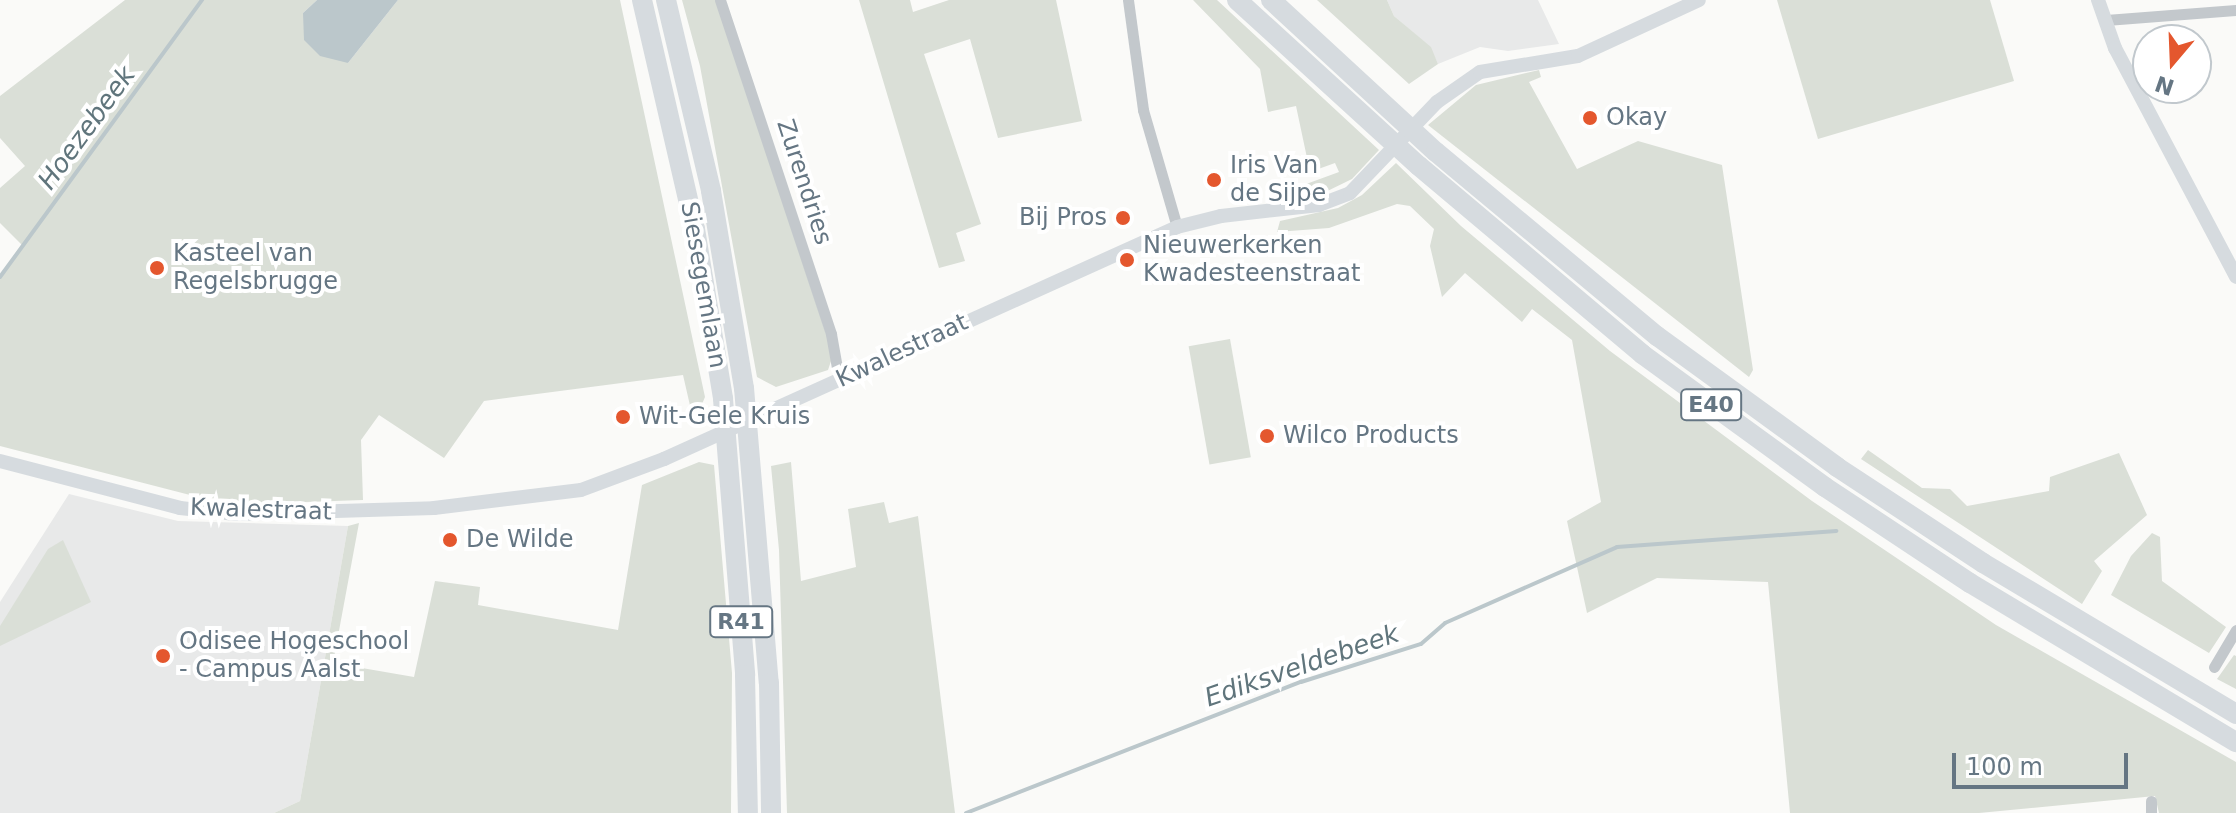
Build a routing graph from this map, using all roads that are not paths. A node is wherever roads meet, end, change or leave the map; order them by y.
1 (642, 0) edge
2 (666, 0) edge
3 (720, 0) edge
4 (1128, 0) edge
5 (1237, 0) edge
6 (1271, 0) edge
7 (1699, 0) edge
8 (2098, 0) edge
9 (2236, 10) edge
10 (2106, 20) junction
11 (1177, 227) junction
12 (2236, 277) edge
13 (839, 379) junction
14 (747, 420) junction
15 (726, 431) junction
16 (0, 461) edge
17 (2236, 630) edge
18 (2214, 667) dead end
19 (2236, 714) edge
20 (2236, 742) edge
21 (748, 813) edge
22 (771, 813) edge

1 - 15 highway, Siesegemlaan / R41
2 - 14 highway, Siesegemlaan / R41
3 - 13 street, Zurendries
4 - 11 street
5 - 20 highway, E40
6 - 19 highway, E40
7 - 11 street, Kwalestraat
8 - 10 street
9 - 10 street
10 - 12 street
11 - 13 street, Kwalestraat
13 - 14 street, Kwalestraat
14 - 15 street, Kwalestraat
14 - 22 highway, Siesegemlaan / R41
15 - 16 street, Kwalestraat
15 - 21 highway, Siesegemlaan / R41
17 - 18 street

